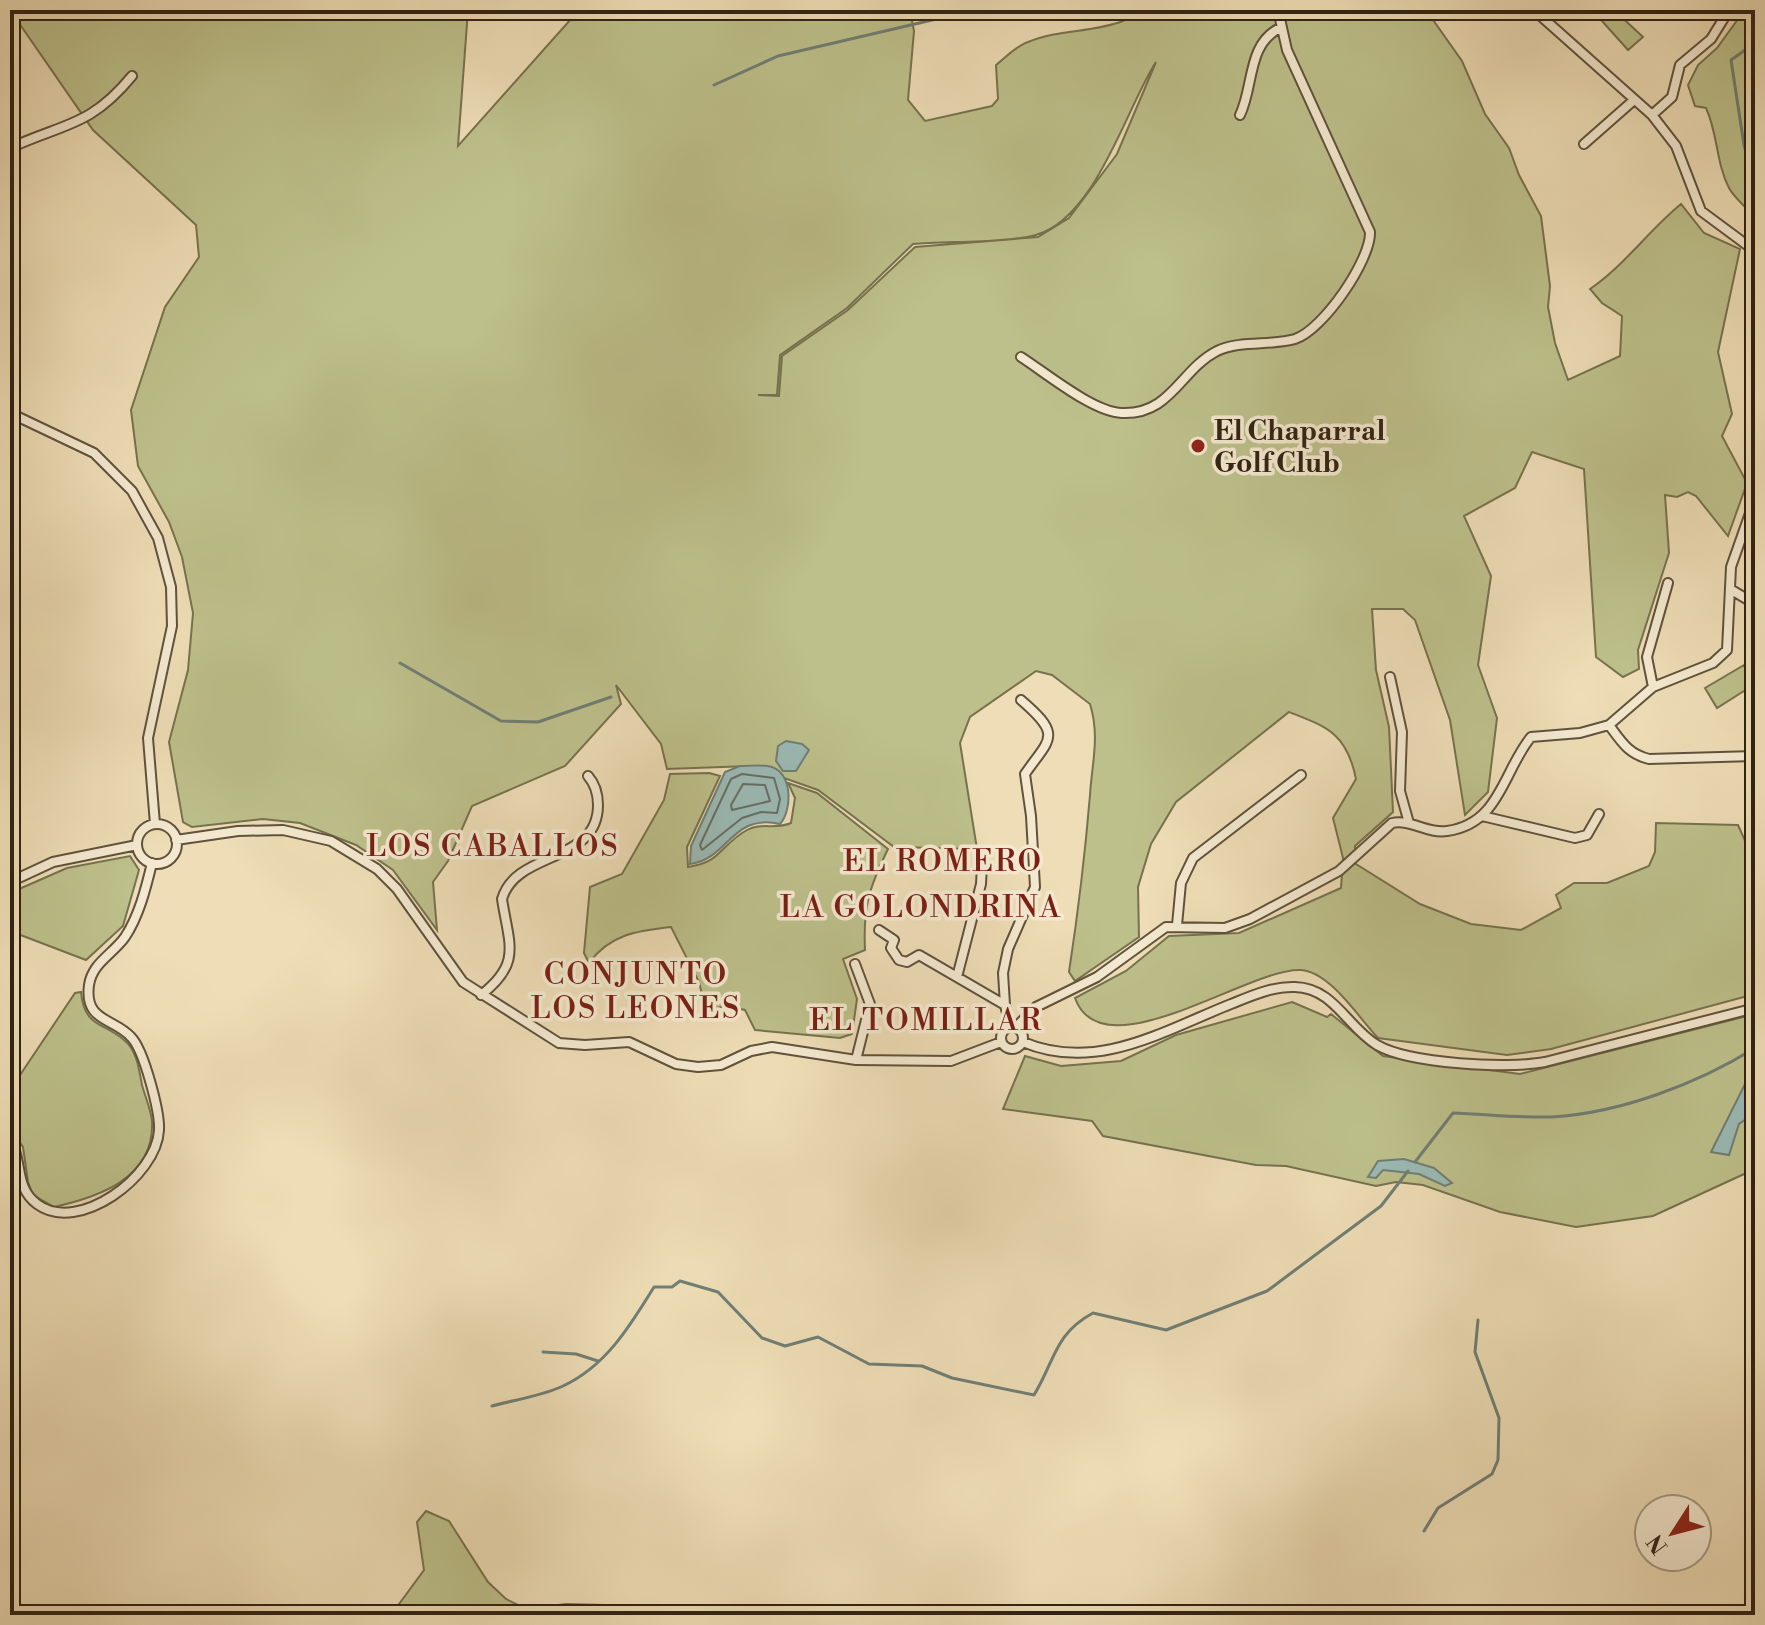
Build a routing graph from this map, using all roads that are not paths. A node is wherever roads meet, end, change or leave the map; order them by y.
1 (1278, 10) edge
2 (1534, 10) edge
3 (1729, 10) edge
4 (1280, 28) junction
5 (132, 76) dead end
6 (1634, 100) junction
7 (1240, 115) dead end
8 (1652, 115) junction
9 (1584, 144) dead end
10 (10, 148) edge
11 (1755, 251) edge
12 (1021, 357) dead end
13 (10, 413) edge
14 (1755, 499) edge
15 (1753, 514) edge
16 (1668, 583) dead end
17 (1730, 589) junction
18 (1755, 604) edge
19 (1390, 677) dead end
20 (1653, 687) junction
21 (1021, 700) dead end
22 (1609, 725) junction
23 (1755, 756) edge
24 (1301, 775) dead end
25 (588, 776) dead end
26 (1599, 814) dead end
27 (1482, 816) junction
28 (1409, 823) junction
29 (155, 824) junction
30 (176, 840) junction
31 (137, 845) junction
32 (152, 863) junction
33 (982, 865) dead end
34 (10, 882) edge
35 (1177, 925) junction
36 (879, 930) dead end
37 (855, 964) dead end
38 (957, 977) junction
39 (481, 995) junction
40 (1005, 1005) junction
41 (1755, 1008) edge
42 (1013, 1027) junction
43 (1001, 1042) junction
44 (1023, 1042) junction
45 (856, 1060) junction
46 (10, 1138) edge

1 - 4 street
2 - 6 street
3 - 8 street
4 - 7 street
4 - 12 street
5 - 10 street
6 - 8 street
6 - 9 street
8 - 11 street
13 - 29 street
14 - 15 street
15 - 17 street
16 - 20 street
17 - 18 street
17 - 20 street
19 - 28 street
20 - 22 street
21 - 40 street
22 - 23 street
22 - 27 street
24 - 35 street
25 - 39 street
26 - 27 street
27 - 28 street
28 - 35 street
29 - 30 street
29 - 31 street
30 - 32 street
30 - 39 street
31 - 32 street
31 - 34 street
32 - 46 street
33 - 38 street
35 - 42 street
36 - 38 street
37 - 45 street
38 - 40 street
39 - 45 street
40 - 42 street
41 - 44 street
42 - 43 street
42 - 44 street
43 - 44 street
43 - 45 street

